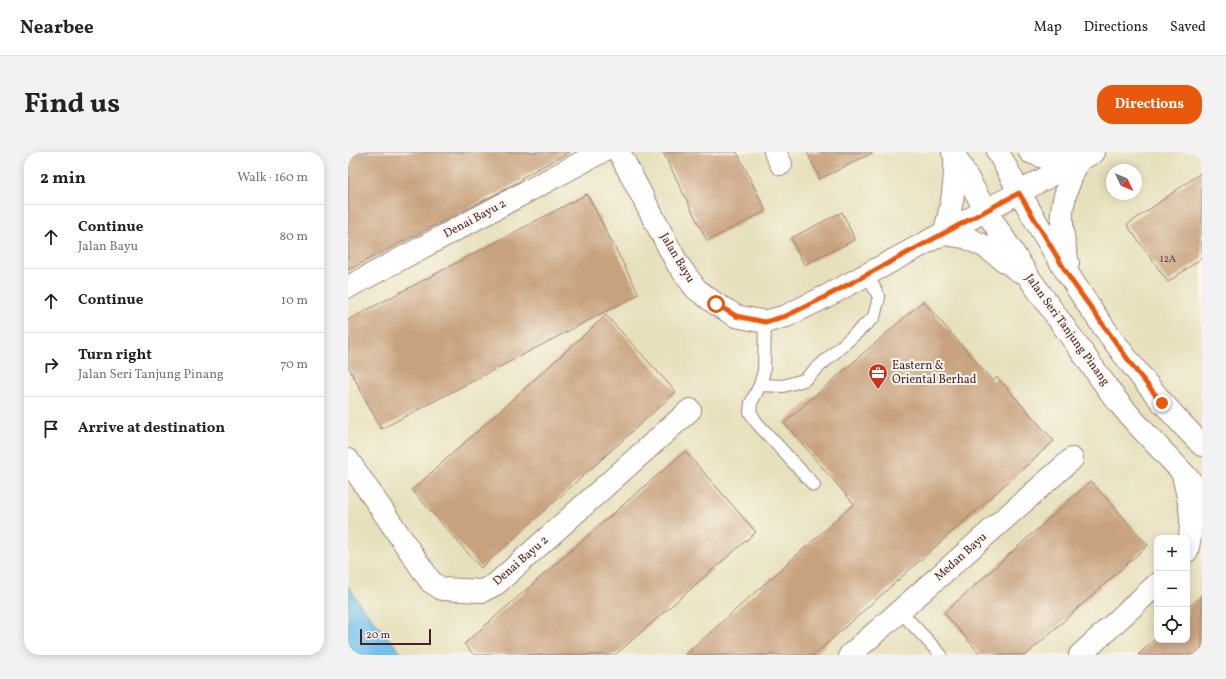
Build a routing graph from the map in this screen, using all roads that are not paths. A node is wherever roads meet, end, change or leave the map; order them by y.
1 (601, 152) edge
2 (619, 152) edge
3 (998, 152) edge
4 (1030, 152) edge
5 (954, 154) edge
6 (1086, 156) edge
7 (1019, 193) junction
8 (986, 211) junction
9 (944, 234) junction
10 (867, 274) junction
11 (1030, 279) junction
12 (1071, 280) junction
13 (348, 287) edge
14 (765, 322) junction
15 (760, 385) junction
16 (690, 410) dead end
17 (1202, 445) edge
18 (1072, 459) dead end
19 (348, 460) edge
20 (1183, 475) junction
21 (814, 485) dead end
22 (1202, 493) edge
23 (1190, 538) edge
24 (1202, 554) edge
25 (1190, 557) edge
26 (1154, 587) edge
27 (900, 611) junction
28 (850, 655) edge
29 (941, 655) edge
30 (1080, 655) edge

1 - 13 street, Denai Bayu 2
2 - 14 street, Jalan Bayu
3 - 7 street
4 - 6 street
5 - 8 street, Jalan Seri Tanjung Pinang
5 - 9 street
6 - 7 street, Jalan Bayu
6 - 12 street
7 - 8 street, Jalan Bayu
7 - 12 street
8 - 9 street, Jalan Bayu
8 - 11 street, Jalan Seri Tanjung Pinang
9 - 10 street, Jalan Bayu
9 - 11 street
10 - 14 street, Jalan Bayu
10 - 15 lane
11 - 20 street, Jalan Seri Tanjung Pinang
12 - 17 street
14 - 15 lane
15 - 21 lane
16 - 19 street, Denai Bayu 2
18 - 27 street, Medan Bayu
20 - 22 street, Jalan Seri Tanjung Pinang
20 - 23 street
24 - 25 street
26 - 30 street
27 - 28 street, Medan Bayu
27 - 29 lane

